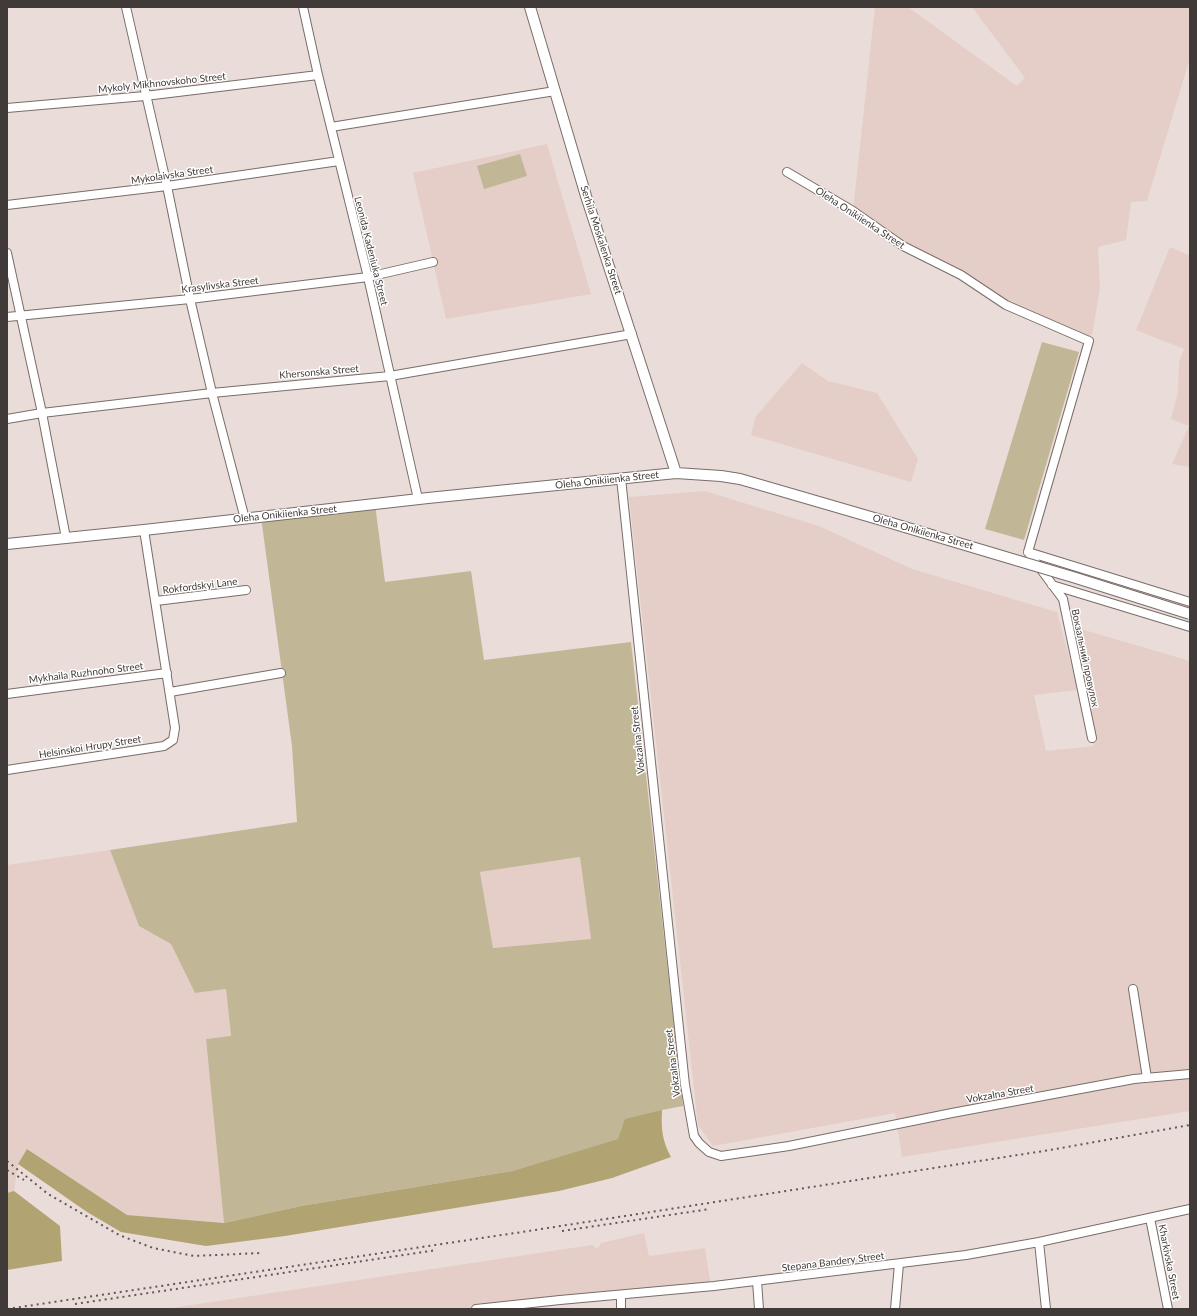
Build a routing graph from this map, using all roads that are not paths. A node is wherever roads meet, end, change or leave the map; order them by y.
1 (126, 7) edge
2 (303, 7) edge
3 (530, 7) edge
4 (318, 75) junction
5 (555, 91) junction
6 (145, 96) junction
7 (7, 108) edge
8 (331, 127) junction
9 (338, 161) junction
10 (787, 172) dead end
11 (167, 186) junction
12 (7, 205) edge
13 (7, 253) edge
14 (433, 262) dead end
15 (368, 277) junction
16 (190, 299) junction
17 (20, 316) junction
18 (7, 317) edge
19 (632, 334) junction
20 (390, 376) junction
21 (212, 393) junction
22 (42, 413) junction
23 (7, 419) edge
24 (676, 473) junction
25 (621, 478) junction
26 (418, 499) junction
27 (245, 519) junction
28 (144, 530) junction
29 (66, 538) junction
30 (7, 544) edge
31 (1028, 552) junction
32 (1052, 585) junction
33 (246, 590) dead end
34 (156, 601) junction
35 (1190, 602) edge
36 (1190, 614) edge
37 (1190, 627) edge
38 (167, 673) junction
39 (282, 673) dead end
40 (170, 692) junction
41 (7, 694) edge
42 (1092, 738) dead end
43 (7, 770) edge
44 (1133, 989) dead end
45 (1190, 1074) edge
46 (1148, 1078) junction
47 (1190, 1209) edge
48 (1150, 1218) junction
49 (1039, 1242) junction
50 (899, 1264) junction
51 (757, 1282) junction
52 (621, 1294) junction
53 (476, 1309) edge
54 (621, 1309) edge
55 (759, 1309) edge
56 (896, 1309) edge
57 (1046, 1309) edge
58 (1168, 1309) edge

1 - 6 street
2 - 4 street, Leonida Kadeniuka Street
3 - 5 main road, Serhiia Moskalenka Street
4 - 6 street, Mykoly Mikhnovskoho Street
4 - 8 street, Leonida Kadeniuka Street
5 - 8 street
5 - 19 main road, Serhiia Moskalenka Street
6 - 7 street, Mykoly Mikhnovskoho Street
6 - 11 street
8 - 9 street, Leonida Kadeniuka Street
9 - 11 street, Mykolaivska Street
9 - 15 street, Leonida Kadeniuka Street
10 - 31 street, Oleha Onikiienka Street
11 - 12 street, Mykolaivska Street
11 - 16 street
13 - 17 street
14 - 15 street, Krasylivska Street
15 - 16 street, Krasylivska Street
15 - 20 street, Leonida Kadeniuka Street
16 - 17 street, Krasylivska Street
16 - 21 street
17 - 18 street, Krasylivska Street
17 - 22 street
19 - 20 street, Khersonska Street
19 - 24 main road, Serhiia Moskalenka Street
20 - 21 street, Khersonska Street
20 - 26 street, Leonida Kadeniuka Street
21 - 22 street, Khersonska Street
21 - 27 street
22 - 23 street, Khersonska Street
22 - 29 street
24 - 25 main road, Oleha Onikiienka Street
24 - 36 main road, Oleha Onikiienka Street, bridge
25 - 26 main road, Oleha Onikiienka Street
25 - 46 street, Vokzalna Street
26 - 27 main road, Oleha Onikiienka Street
27 - 28 main road, Oleha Onikiienka Street
28 - 29 main road, Oleha Onikiienka Street
28 - 34 street
29 - 30 main road, Oleha Onikiienka Street
31 - 32 street, Вокзальний провулок
31 - 35 street
32 - 37 street
32 - 42 street, Вокзальний провулок
33 - 34 street, Rokfordskyi Lane
34 - 38 street
38 - 40 street
38 - 41 street, Mykhaila Ruzhnoho Street
39 - 40 street
40 - 43 street, Helsinskoi Hrupy Street
44 - 46 street
45 - 46 street, Vokzalna Street
47 - 48 street, Stepana Bandery Street
48 - 49 street, Stepana Bandery Street
48 - 58 street, Kharkivska Street
49 - 50 street, Stepana Bandery Street
49 - 57 street
50 - 51 street, Stepana Bandery Street
50 - 56 street
51 - 52 street, Stepana Bandery Street
51 - 55 street
52 - 53 street, Stepana Bandery Street
52 - 54 street

